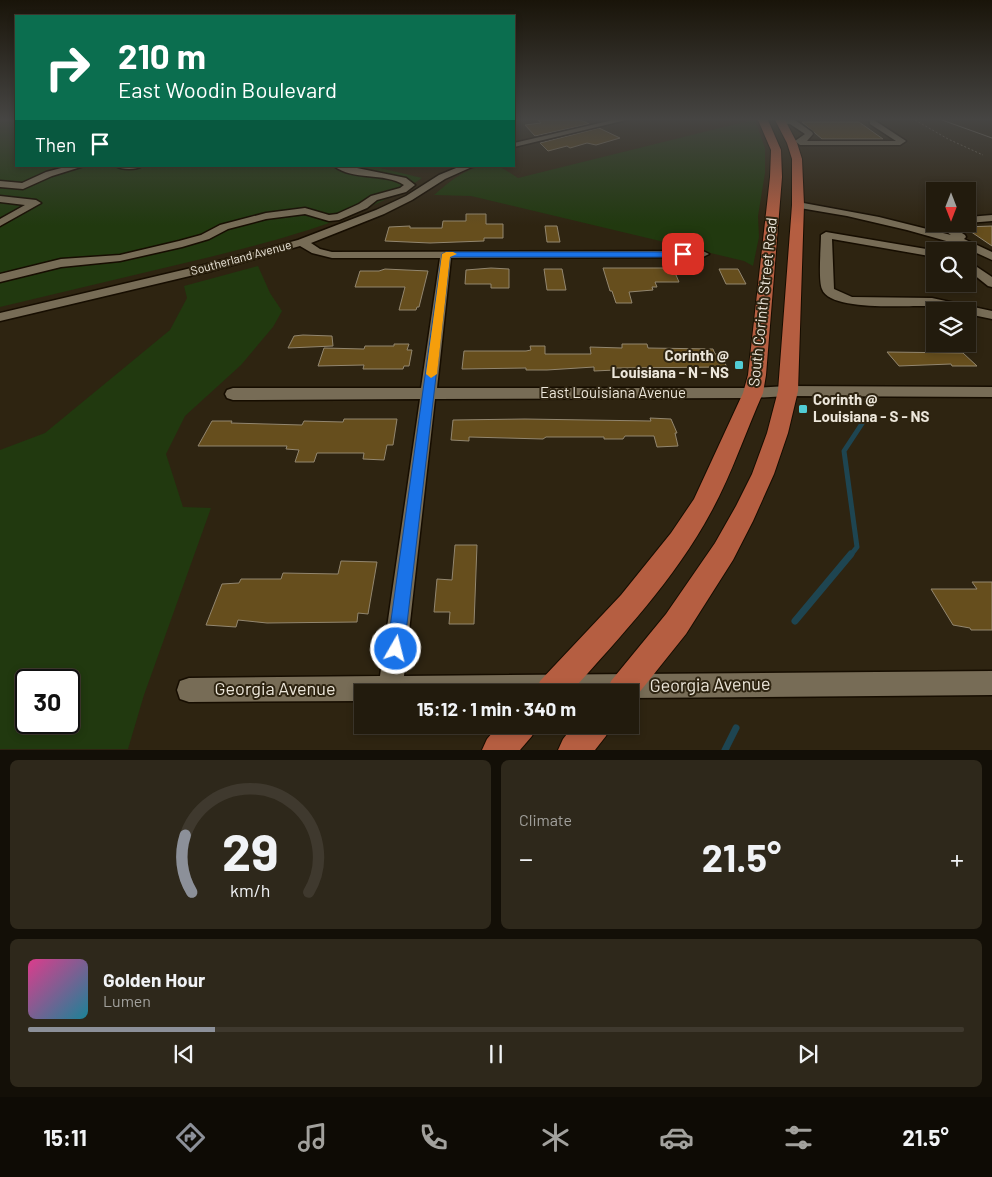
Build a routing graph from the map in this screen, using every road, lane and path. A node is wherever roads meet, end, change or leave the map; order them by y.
1 (774, 155) edge
2 (783, 155) edge
3 (798, 155) edge
4 (76, 167) edge
5 (341, 167) edge
6 (462, 167) edge
7 (445, 169) edge
8 (797, 174) junction
9 (0, 184) edge
10 (23, 186) junction
11 (774, 201) junction
12 (798, 205) junction
13 (992, 218) edge
14 (976, 219) edge
15 (926, 223) edge
16 (0, 224) edge
17 (901, 225) junction
18 (954, 232) edge
19 (302, 242) junction
20 (979, 248) junction
21 (926, 252) edge
22 (446, 254) junction
23 (703, 254) dead end
24 (992, 257) edge
25 (976, 271) edge
26 (0, 278) edge
27 (992, 282) edge
28 (992, 314) edge
29 (0, 317) edge
30 (788, 391) junction
31 (992, 392) edge
32 (753, 393) junction
33 (233, 394) dead end
34 (429, 394) junction
35 (992, 683) edge
36 (391, 684) edge
37 (559, 684) edge
38 (629, 684) edge
39 (354, 688) edge
40 (639, 689) edge
41 (189, 690) dead end
42 (513, 734) edge
43 (587, 734) edge
44 (498, 750) edge
45 (574, 750) edge

1 - 11 main road, South Corinth Street Road
2 - 8 main road
3 - 8 main road, South Corinth Street Road
4 - 10 street
5 - 26 street
6 - 7 street, Southerland Avenue
7 - 19 street, Southerland Avenue
8 - 12 main road, South Corinth Street Road
9 - 10 street
10 - 16 street
11 - 12 main road
11 - 32 main road, South Corinth Street Road
12 - 17 street
12 - 30 main road, South Corinth Street Road
13 - 14 street
15 - 17 street
17 - 20 street
18 - 20 street
19 - 22 street
19 - 29 street, Southerland Avenue
20 - 24 street
21 - 28 street
22 - 23 street
22 - 34 street
25 - 27 street
30 - 31 street, East Louisiana Avenue
30 - 32 street, East Louisiana Avenue
30 - 38 main road, South Corinth Street Road
32 - 34 street, East Louisiana Avenue
32 - 37 main road, South Corinth Street Road
33 - 34 street, East Louisiana Avenue
34 - 36 street
35 - 40 street, Georgia Avenue
39 - 41 street, Georgia Avenue
42 - 44 main road
43 - 45 main road

